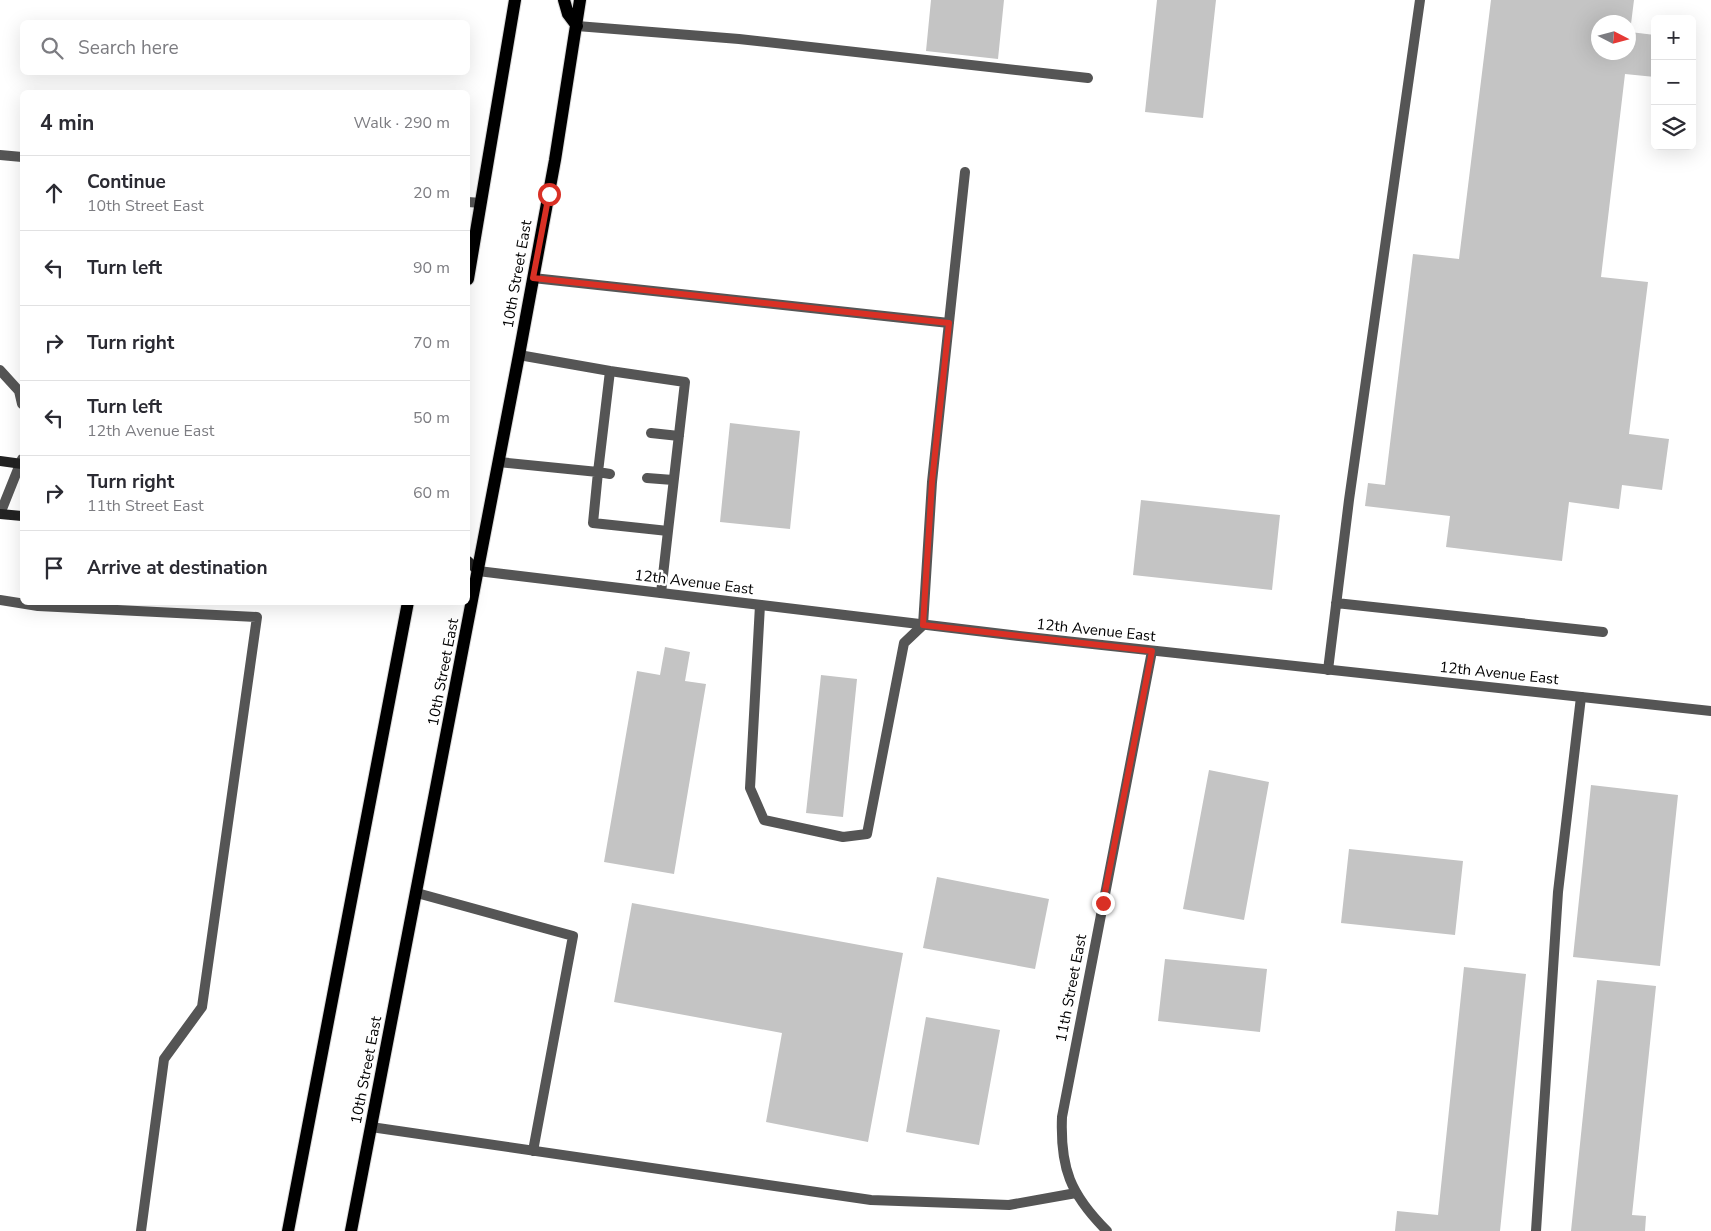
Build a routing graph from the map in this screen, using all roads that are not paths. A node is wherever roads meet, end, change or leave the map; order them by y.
1 (515, 0) edge
2 (564, 0) edge
3 (580, 0) edge
4 (1420, 0) edge
5 (577, 26) junction
6 (1088, 78) dead end
7 (0, 155) edge
8 (20, 157) edge
9 (965, 172) dead end
10 (470, 202) edge
11 (481, 203) junction
12 (470, 267) edge
13 (533, 278) junction
14 (949, 323) junction
15 (519, 355) junction
16 (0, 370) edge
17 (610, 372) junction
18 (20, 395) edge
19 (603, 428) junction
20 (615, 429) dead end
21 (651, 433) dead end
22 (679, 436) junction
23 (0, 461) edge
24 (20, 462) edge
25 (499, 462) junction
26 (20, 467) edge
27 (598, 472) junction
28 (610, 474) dead end
29 (647, 478) dead end
30 (674, 480) junction
31 (0, 514) edge
32 (20, 516) edge
33 (668, 531) junction
34 (473, 570) edge
35 (470, 587) edge
36 (661, 593) junction
37 (0, 600) edge
38 (20, 603) edge
39 (1336, 603) junction
40 (32, 605) edge
41 (407, 605) edge
42 (467, 605) edge
43 (760, 605) junction
44 (923, 625) junction
45 (1603, 632) dead end
46 (1152, 651) junction
47 (1328, 670) junction
48 (1581, 697) junction
49 (1711, 711) edge
50 (417, 893) junction
51 (371, 1127) junction
52 (533, 1151) junction
53 (1076, 1193) junction
54 (141, 1231) edge
55 (288, 1231) edge
56 (351, 1231) edge
57 (1106, 1231) edge
58 (1536, 1231) edge

1 - 11 main road
2 - 5 main road
3 - 5 main road, 10th Street East
4 - 39 street
5 - 6 street
5 - 13 main road, 10th Street East
7 - 8 street
9 - 14 street
10 - 11 street
11 - 12 main road
13 - 14 street
13 - 15 main road, 10th Street East
14 - 44 street
15 - 17 street
15 - 25 main road, 10th Street East
16 - 18 street
17 - 19 street
17 - 22 street
19 - 20 street
19 - 27 street
21 - 22 street
22 - 30 street
23 - 24 street
25 - 27 street
25 - 34 main road, 10th Street East
26 - 31 street
27 - 28 street
27 - 33 street
29 - 30 street
30 - 33 street
31 - 32 street
33 - 36 street
34 - 35 main road, 10th Street East
34 - 36 street, 12th Avenue East
36 - 43 street, 12th Avenue East
37 - 38 street
39 - 45 street
39 - 47 street
40 - 54 street
41 - 55 main road
42 - 50 main road, 10th Street East
43 - 44 street, 12th Avenue East
43 - 44 street
44 - 46 street, 12th Avenue East
46 - 47 street, 12th Avenue East
46 - 53 street, 11th Street East
47 - 48 street, 12th Avenue East
48 - 49 street, 12th Avenue East
48 - 58 street
50 - 51 main road, 10th Street East
50 - 52 street
51 - 52 street
51 - 56 main road, 10th Street East
52 - 53 street
53 - 57 street, 11th Street East

